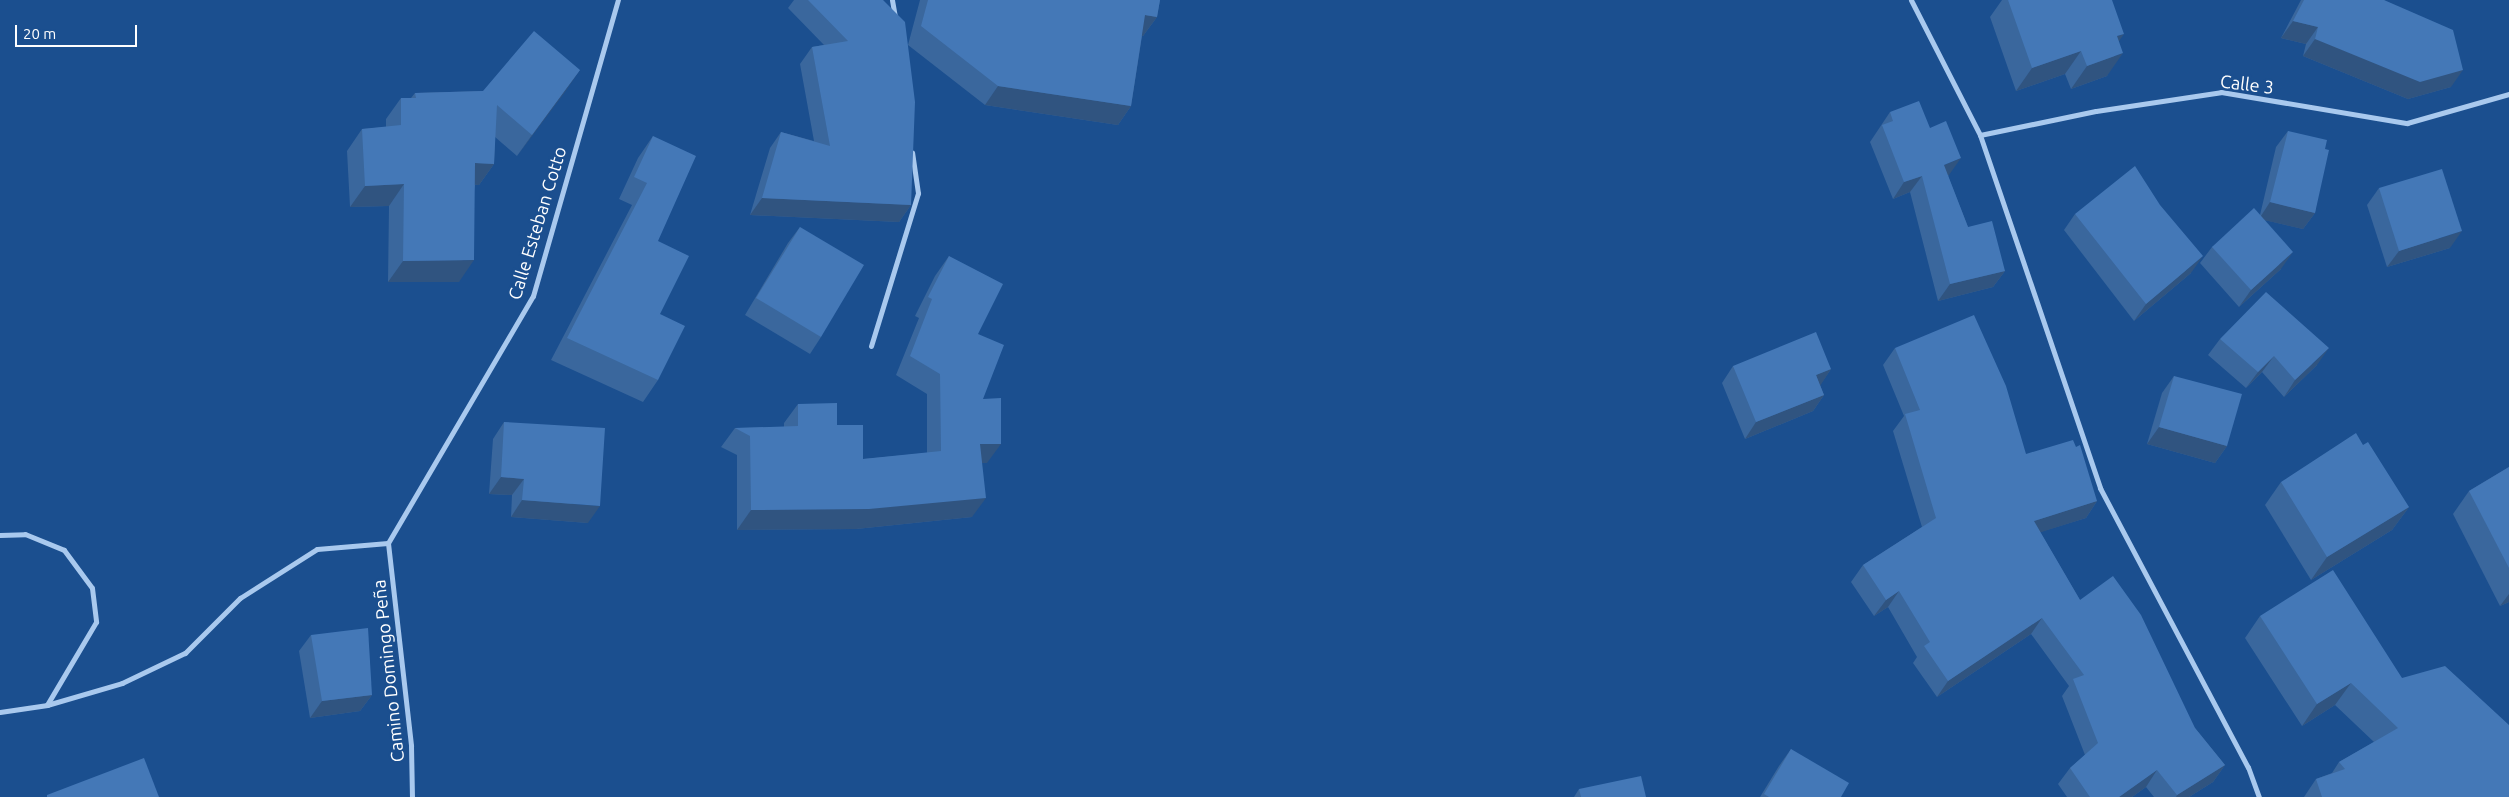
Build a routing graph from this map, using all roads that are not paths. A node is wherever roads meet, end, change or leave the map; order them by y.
1 (618, 0) edge
2 (892, 0) edge
3 (1910, 0) edge
4 (896, 29) edge
5 (2509, 94) edge
6 (1980, 135) junction
7 (912, 144) edge
8 (871, 346) dead end
9 (0, 535) edge
10 (388, 543) junction
11 (47, 705) junction
12 (0, 712) edge
13 (412, 797) edge
14 (2259, 797) edge

1 - 10 street, Calle Esteban Cotto
2 - 4 street
3 - 6 street
5 - 6 street, Calle 3
6 - 14 street
7 - 8 street
9 - 11 street
10 - 11 street
10 - 13 street, Camino Domingo Peña
11 - 12 street

